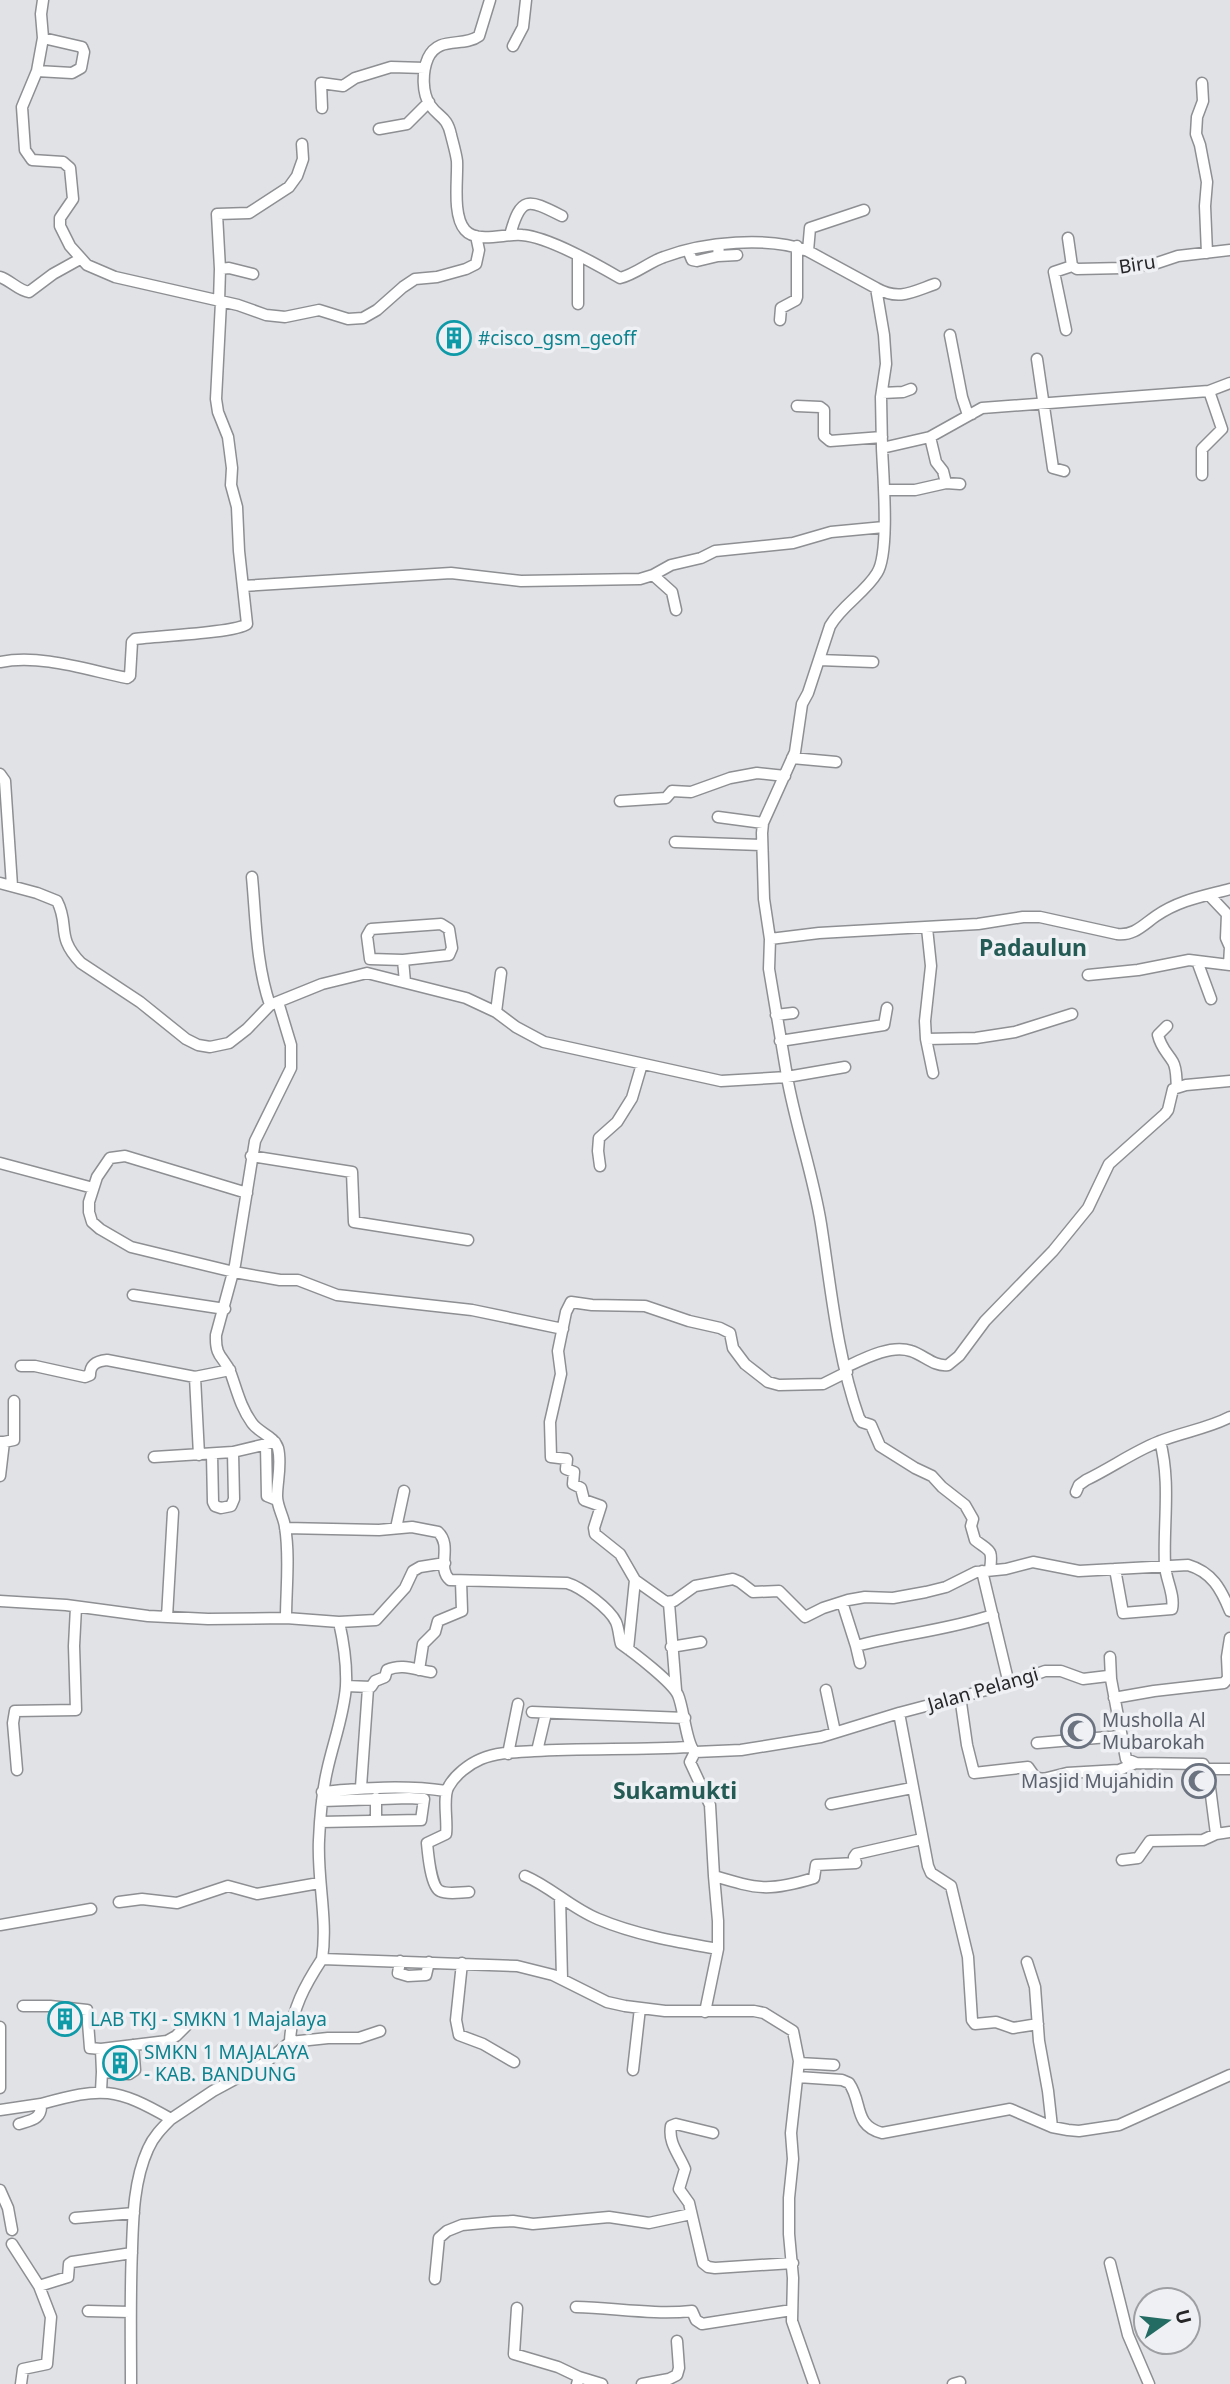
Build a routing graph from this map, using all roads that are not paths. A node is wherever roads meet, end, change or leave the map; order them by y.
1 (43, 0) edge
2 (490, 0) edge
3 (526, 0) edge
4 (43, 38) junction
5 (513, 46) dead end
6 (425, 68) junction
7 (37, 71) junction
8 (1202, 83) dead end
9 (429, 102) junction
10 (322, 108) dead end
11 (379, 129) dead end
12 (302, 144) dead end
13 (864, 210) dead end
14 (562, 216) dead end
15 (510, 235) junction
16 (476, 236) junction
17 (1068, 238) dead end
18 (719, 245) junction
19 (796, 246) junction
20 (688, 250) junction
21 (1230, 250) edge
22 (808, 251) junction
23 (1207, 253) junction
24 (578, 255) junction
25 (737, 255) dead end
26 (718, 256) junction
27 (80, 259) junction
28 (1072, 266) junction
29 (220, 269) junction
30 (253, 274) dead end
31 (0, 277) edge
32 (935, 284) dead end
33 (876, 288) junction
34 (220, 302) junction
35 (578, 304) dead end
36 (780, 320) dead end
37 (1066, 330) dead end
38 (950, 335) dead end
39 (1037, 359) dead end
40 (1230, 383) edge
41 (911, 389) dead end
42 (1209, 391) junction
43 (882, 393) junction
44 (1044, 403) junction
45 (797, 406) dead end
46 (972, 414) junction
47 (1226, 429) edge
48 (930, 437) junction
49 (882, 442) junction
50 (1064, 471) dead end
51 (1202, 475) dead end
52 (946, 483) junction
53 (960, 484) dead end
54 (884, 490) junction
55 (884, 527) junction
56 (653, 575) junction
57 (243, 586) junction
58 (676, 610) dead end
59 (820, 660) junction
60 (0, 662) edge
61 (873, 662) dead end
62 (792, 758) junction
63 (836, 762) dead end
64 (0, 774) edge
65 (785, 776) junction
66 (620, 801) dead end
67 (718, 817) dead end
68 (763, 823) junction
69 (675, 842) dead end
70 (761, 845) junction
71 (252, 877) dead end
72 (0, 883) edge
73 (12, 886) junction
74 (1230, 889) edge
75 (1209, 895) junction
76 (927, 928) junction
77 (770, 939) junction
78 (403, 960) junction
79 (1198, 961) junction
80 (1229, 965) edge
81 (501, 973) dead end
82 (1088, 975) dead end
83 (405, 982) junction
84 (1211, 999) dead end
85 (274, 1003) junction
86 (887, 1008) dead end
87 (496, 1012) junction
88 (793, 1013) dead end
89 (1072, 1014) dead end
90 (776, 1015) junction
91 (1167, 1026) dead end
92 (926, 1039) junction
93 (780, 1041) junction
94 (642, 1064) junction
95 (845, 1067) dead end
96 (933, 1073) dead end
97 (788, 1076) junction
98 (1230, 1081) edge
99 (1177, 1087) junction
100 (251, 1156) junction
101 (0, 1163) edge
102 (600, 1166) dead end
103 (93, 1188) junction
104 (247, 1193) junction
105 (468, 1240) dead end
106 (234, 1272) junction
107 (133, 1295) dead end
108 (225, 1309) junction
109 (563, 1329) junction
110 (21, 1366) dead end
111 (230, 1370) junction
112 (846, 1370) junction
113 (195, 1377) junction
114 (13, 1401) dead end
115 (1230, 1417) edge
116 (1160, 1441) junction
117 (2, 1442) edge
118 (271, 1443) junction
119 (233, 1452) junction
120 (212, 1454) junction
121 (199, 1455) junction
122 (155, 1457) dead end
123 (0, 1476) edge
124 (404, 1492) dead end
125 (1076, 1492) dead end
126 (173, 1513) dead end
127 (285, 1528) junction
128 (396, 1528) junction
129 (445, 1563) junction
130 (1165, 1566) junction
131 (1115, 1569) junction
132 (986, 1570) junction
133 (635, 1580) junction
134 (461, 1581) junction
135 (0, 1601) edge
136 (842, 1602) junction
137 (669, 1603) junction
138 (76, 1606) junction
139 (1230, 1611) edge
140 (993, 1615) junction
141 (167, 1617) junction
142 (286, 1618) junction
143 (339, 1622) junction
144 (1230, 1637) edge
145 (701, 1642) dead end
146 (856, 1646) junction
147 (671, 1647) junction
148 (628, 1649) junction
149 (1110, 1657) dead end
150 (860, 1663) dead end
151 (419, 1671) junction
152 (431, 1672) dead end
153 (1111, 1679) junction
154 (1009, 1684) junction
155 (346, 1686) junction
156 (368, 1688) junction
157 (676, 1690) junction
158 (826, 1690) dead end
159 (960, 1696) junction
160 (1114, 1698) junction
161 (518, 1704) dead end
162 (532, 1712) dead end
163 (546, 1713) junction
164 (899, 1713) junction
165 (685, 1718) junction
166 (835, 1732) junction
167 (1120, 1736) junction
168 (1037, 1743) dead end
169 (693, 1750) junction
170 (537, 1751) junction
171 (508, 1754) junction
172 (1136, 1763) junction
173 (1206, 1769) junction
174 (1230, 1769) edge
175 (16, 1770) dead end
176 (361, 1787) junction
177 (912, 1788) junction
178 (446, 1791) junction
179 (322, 1796) junction
180 (376, 1798) junction
181 (831, 1804) dead end
182 (376, 1820) junction
183 (320, 1822) junction
184 (1230, 1832) edge
185 (1216, 1834) junction
186 (922, 1839) junction
187 (1122, 1860) dead end
188 (525, 1876) dead end
189 (713, 1876) junction
190 (319, 1882) junction
191 (469, 1892) dead end
192 (560, 1897) junction
193 (119, 1902) dead end
194 (90, 1909) dead end
195 (0, 1925) edge
196 (718, 1949) junction
197 (322, 1959) junction
198 (1027, 1962) dead end
199 (462, 1963) junction
200 (562, 1979) junction
201 (23, 2006) dead end
202 (639, 2008) junction
203 (705, 2012) junction
204 (1038, 2024) junction
205 (187, 2025) dead end
206 (0, 2026) edge
207 (380, 2031) dead end
208 (290, 2042) junction
209 (133, 2045) junction
210 (101, 2049) junction
211 (514, 2062) dead end
212 (799, 2063) junction
213 (834, 2065) dead end
214 (633, 2070) dead end
215 (102, 2072) junction
216 (1230, 2075) edge
217 (797, 2077) junction
218 (0, 2088) edge
219 (101, 2091) junction
220 (41, 2104) junction
221 (0, 2110) edge
222 (171, 2119) junction
223 (19, 2124) dead end
224 (1052, 2127) junction
225 (713, 2133) dead end
226 (0, 2190) edge
227 (134, 2213) junction
228 (691, 2214) junction
229 (75, 2218) dead end
230 (12, 2230) dead end
231 (12, 2244) dead end
232 (132, 2253) junction
233 (793, 2263) junction
234 (1110, 2263) dead end
235 (435, 2279) dead end
236 (38, 2286) junction
237 (576, 2307) dead end
238 (517, 2308) dead end
239 (792, 2310) junction
240 (88, 2311) dead end
241 (130, 2312) junction
242 (677, 2341) dead end
243 (578, 2380) edge
244 (21, 2384) edge
245 (131, 2384) edge
246 (602, 2384) edge
247 (642, 2384) edge
248 (814, 2384) edge
249 (1149, 2384) edge

1 - 4 street
2 - 6 street
3 - 5 street
4 - 7 street
4 - 7 street
6 - 9 street
6 - 10 street
7 - 27 street
8 - 23 street
9 - 11 street
9 - 16 street
12 - 29 street
13 - 22 street
14 - 15 street
15 - 16 street
15 - 24 street
16 - 34 street
17 - 28 street
18 - 19 street
18 - 20 street
18 - 26 street
19 - 22 street
19 - 36 street
20 - 24 street
20 - 26 street
21 - 23 street, Biru
22 - 33 street
23 - 28 street, Biru
24 - 35 street
25 - 26 street
27 - 31 street
27 - 34 street
28 - 37 street
29 - 30 street
29 - 34 street
32 - 33 street
33 - 43 street
34 - 57 street
38 - 46 street
39 - 44 street
40 - 42 street
41 - 43 street
42 - 44 street
42 - 47 street
43 - 49 street
44 - 46 street
44 - 50 street
45 - 49 street
46 - 48 street
47 - 51 street
48 - 49 street
48 - 52 street
49 - 54 street
52 - 53 street
52 - 54 street
54 - 55 street
55 - 56 street
55 - 59 street
56 - 57 street
56 - 58 street
57 - 60 street
59 - 61 street
59 - 62 street
62 - 63 street
62 - 65 street
64 - 73 street
65 - 66 street
65 - 68 street
67 - 68 street
68 - 70 street
69 - 70 street
70 - 77 street
71 - 85 street
72 - 73 street
73 - 85 street
74 - 75 street
75 - 76 street
75 - 80 street
76 - 77 street
76 - 92 street
77 - 90 street
78 - 78 street
78 - 83 street
79 - 80 street
79 - 82 street
79 - 84 street
81 - 87 street
83 - 85 street
83 - 87 street
85 - 100 street
86 - 93 street
87 - 94 street
88 - 90 street
89 - 92 street
90 - 93 street
91 - 99 street
92 - 96 street
93 - 97 street
94 - 97 street
94 - 102 street
95 - 97 street
97 - 112 street
98 - 99 street
99 - 112 street
100 - 104 street
100 - 105 street
101 - 103 street
103 - 104 street
103 - 106 street
104 - 106 street
106 - 108 street
106 - 109 street
107 - 108 street
108 - 111 street
109 - 112 street
109 - 133 street
110 - 113 street
111 - 113 street
111 - 118 street
112 - 132 street
113 - 121 street
114 - 117 street
115 - 116 street
116 - 125 street
116 - 130 street
117 - 123 street
118 - 119 street
118 - 127 street
119 - 120 street
119 - 120 street
120 - 121 street
121 - 122 street
124 - 128 street
126 - 141 street
127 - 128 street
127 - 142 street
128 - 129 street
129 - 134 street
129 - 143 street
130 - 131 street
130 - 131 street
130 - 139 street
131 - 132 street
132 - 136 street
132 - 140 street
133 - 137 street
133 - 148 street
134 - 148 street
134 - 151 street
135 - 138 street
136 - 137 street
136 - 146 street
137 - 147 street
138 - 141 street
138 - 175 street
140 - 146 street
140 - 154 street
141 - 142 street
142 - 143 street
143 - 155 street
144 - 160 street
145 - 147 street
146 - 150 street
147 - 157 street
148 - 157 street
149 - 153 street
151 - 152 street
151 - 156 street
153 - 154 street, Jalan Pelangi
153 - 160 street
154 - 159 street, Jalan Pelangi
155 - 156 street
155 - 179 street
156 - 176 street
157 - 165 street
158 - 166 street
159 - 164 street, Jalan Pelangi
159 - 172 street
160 - 167 street
161 - 171 street
162 - 163 street
163 - 165 street
163 - 170 street
164 - 166 street, Jalan Pelangi
164 - 177 street
165 - 169 street
166 - 169 street, Jalan Pelangi
167 - 168 street
167 - 172 street
169 - 170 street, Jalan Pelangi
169 - 189 street
170 - 171 street, Jalan Pelangi
171 - 178 street, Jalan Pelangi
172 - 173 street
173 - 174 street
173 - 185 street
176 - 178 street
176 - 179 street
177 - 181 street
177 - 186 street
178 - 191 street
179 - 180 street
179 - 183 street
180 - 182 street
180 - 182 street
182 - 183 street
183 - 190 street
184 - 185 street
185 - 187 street
186 - 189 street
186 - 204 street
188 - 192 street
189 - 196 street
190 - 193 street
190 - 197 street
192 - 196 street
192 - 200 street
194 - 195 street
196 - 203 street
197 - 199 street
197 - 208 street
198 - 204 street
199 - 200 street
199 - 211 street
200 - 202 street
201 - 210 street
202 - 203 street
202 - 214 street
203 - 212 street
204 - 224 street
205 - 209 street
206 - 218 street
207 - 208 street
208 - 222 street
209 - 210 street
209 - 215 street
210 - 215 street
212 - 213 street
212 - 217 street
215 - 219 street
216 - 224 street
217 - 224 street
217 - 233 street
219 - 220 street
219 - 222 street
220 - 221 street
220 - 223 street
222 - 227 street
225 - 228 street
226 - 230 street
227 - 229 street
227 - 232 street
228 - 233 street
228 - 235 street
231 - 236 street
232 - 236 street
232 - 241 street
233 - 239 street
234 - 249 street
236 - 244 street
237 - 239 street
238 - 243 street
239 - 248 street
240 - 241 street
241 - 245 street
242 - 247 street
243 - 246 street

